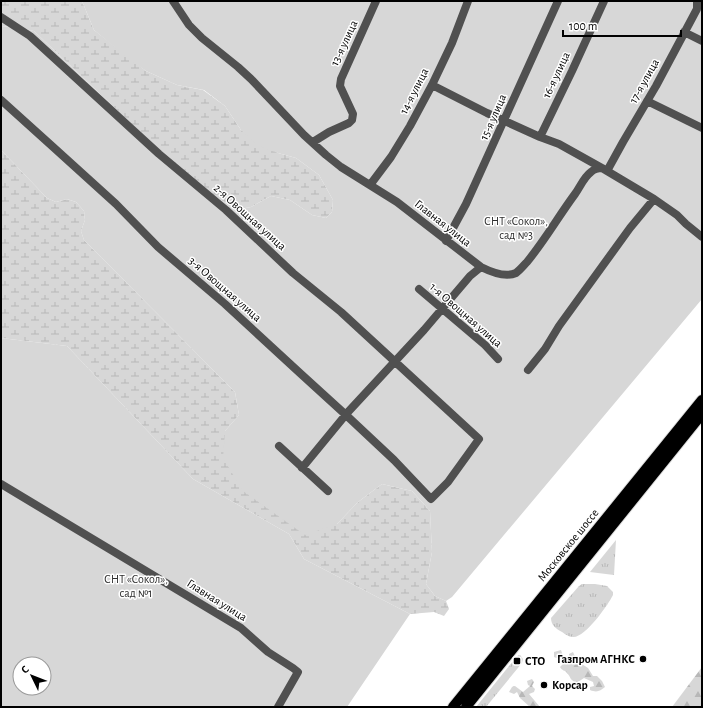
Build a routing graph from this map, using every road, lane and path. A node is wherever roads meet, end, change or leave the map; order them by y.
1 (376, 1) edge
2 (468, 1) edge
3 (558, 1) edge
4 (604, 1) edge
5 (175, 2) edge
6 (699, 4) edge
7 (1, 17) edge
8 (684, 32) junction
9 (702, 41) edge
10 (432, 85) junction
11 (1, 100) edge
12 (647, 101) junction
13 (504, 120) junction
14 (702, 128) edge
15 (540, 137) junction
16 (312, 142) junction
17 (605, 169) junction
18 (370, 185) junction
19 (654, 199) junction
20 (701, 237) edge
21 (446, 241) junction
22 (481, 267) junction
23 (419, 289) dead end
24 (442, 308) junction
25 (498, 359) dead end
26 (394, 362) junction
27 (528, 370) dead end
28 (702, 400) edge
29 (702, 414) edge
30 (346, 415) junction
31 (279, 446) dead end
32 (302, 468) junction
33 (1, 484) edge
34 (328, 491) dead end
35 (431, 499) joint
36 (278, 707) edge
37 (454, 707) edge
38 (466, 707) edge

1 - 16 street, 13-я улица
2 - 10 street, 14-я улица
3 - 13 street, 15-я улица
4 - 15 street, 16-я улица
5 - 16 street, Главная улица
6 - 8 street, 17-я улица
7 - 26 street, 2-я Овощная улица
8 - 9 street
8 - 12 street, 17-я улица
10 - 13 street
10 - 18 street, 14-я улица
11 - 30 street, 3-я Овощная улица
12 - 14 street
12 - 17 street, 17-я улица
13 - 15 street
13 - 21 street, 15-я улица
15 - 17 street
16 - 18 street, Главная улица
17 - 19 street
17 - 22 street, Главная улица
18 - 21 street, Главная улица
19 - 20 street
19 - 27 street
21 - 22 street, Главная улица
22 - 24 street
23 - 24 street, 1-я Овощная улица
24 - 25 street, 1-я Овощная улица
24 - 26 street
26 - 30 street
26 - 35 street, 2-я Овощная улица
28 - 37 main road, Московское шоссе
29 - 38 main road, Московское шоссе
30 - 32 street
30 - 35 street, 3-я Овощная улица
31 - 32 street
32 - 34 street
33 - 36 street, Главная улица

